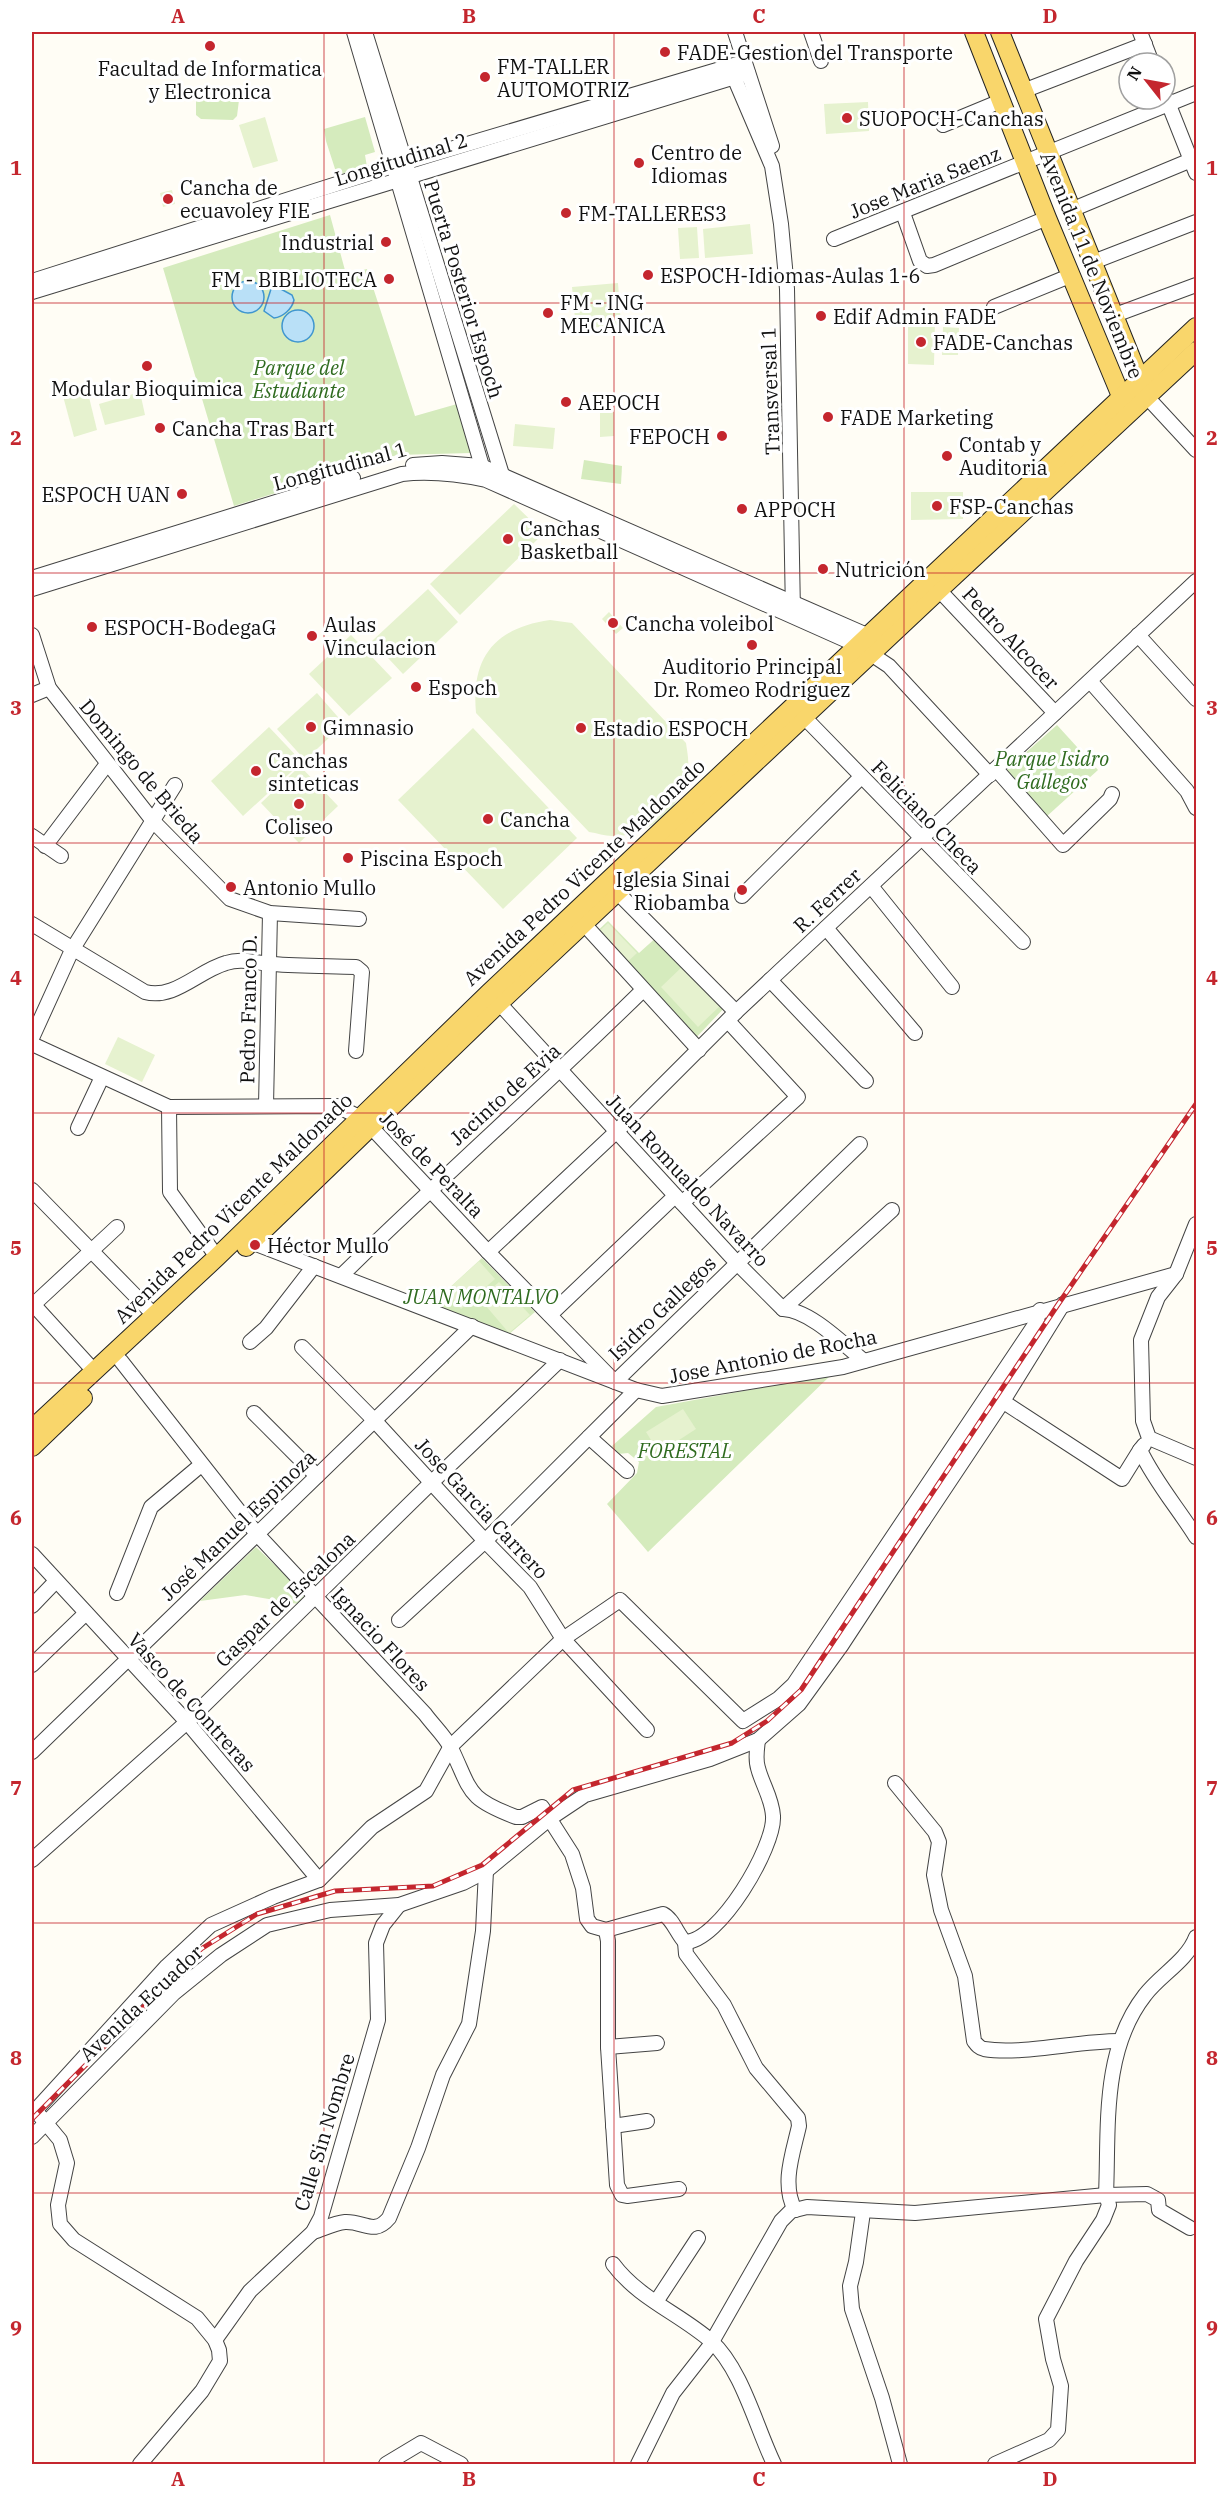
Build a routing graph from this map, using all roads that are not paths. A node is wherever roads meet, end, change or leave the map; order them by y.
1 (354, 32) edge
2 (366, 32) edge
3 (735, 32) edge
4 (811, 32) edge
5 (974, 32) edge
6 (1000, 32) edge
7 (1142, 38) edge
8 (821, 61) dead end
9 (746, 67) junction
10 (732, 72) junction
11 (1023, 92) junction
12 (1197, 93) edge
13 (1177, 97) edge
14 (1001, 101) junction
15 (1141, 111) edge
16 (1172, 111) edge
17 (943, 125) dead end
18 (516, 129) junction
19 (520, 143) junction
20 (1048, 154) junction
21 (1026, 163) junction
22 (399, 164) junction
23 (1195, 164) edge
24 (772, 166) junction
25 (403, 179) junction
26 (1071, 210) junction
27 (903, 213) junction
28 (1047, 218) junction
29 (1197, 222) edge
30 (834, 239) dead end
31 (128, 256) junction
32 (1093, 262) junction
33 (1072, 274) junction
34 (32, 281) edge
35 (1197, 285) edge
36 (32, 292) edge
37 (994, 307) dead end
38 (1115, 315) junction
39 (1197, 327) edge
40 (1196, 351) edge
41 (1143, 390) junction
42 (1126, 406) junction
43 (1197, 450) edge
44 (484, 474) junction
45 (502, 475) junction
46 (507, 489) junction
47 (32, 578) edge
48 (32, 588) edge
49 (1194, 588) edge
50 (939, 590) junction
51 (793, 610) junction
52 (32, 635) edge
53 (1138, 635) junction
54 (871, 644) junction
55 (1090, 681) junction
56 (49, 688) junction
57 (32, 695) edge
58 (1197, 699) edge
59 (1055, 713) junction
60 (805, 718) junction
61 (106, 764) junction
62 (993, 772) junction
63 (861, 777) junction
64 (176, 785) dead end
65 (1112, 794) dead end
66 (1197, 808) edge
67 (153, 820) junction
68 (32, 836) edge
69 (922, 838) junction
70 (45, 846) junction
71 (61, 856) dead end
72 (871, 886) junction
73 (618, 893) junction
74 (742, 896) dead end
75 (270, 914) junction
76 (359, 919) dead end
77 (32, 924) edge
78 (584, 924) junction
79 (826, 928) junction
80 (1023, 942) dead end
81 (72, 950) junction
82 (269, 964) junction
83 (770, 980) junction
84 (952, 987) dead end
85 (644, 990) junction
86 (499, 1004) junction
87 (732, 1016) junction
88 (915, 1033) dead end
89 (32, 1038) edge
90 (32, 1044) edge
91 (699, 1050) junction
92 (356, 1051) dead end
93 (561, 1071) junction
94 (102, 1077) junction
95 (866, 1081) dead end
96 (266, 1106) junction
97 (169, 1107) junction
98 (366, 1123) junction
99 (78, 1128) dead end
100 (616, 1131) junction
101 (861, 1144) dead end
102 (429, 1189) junction
103 (32, 1190) edge
104 (679, 1200) junction
105 (892, 1210) dead end
106 (1197, 1224) edge
107 (117, 1227) dead end
108 (251, 1242) junction
109 (91, 1251) junction
110 (488, 1252) junction
111 (217, 1257) junction
112 (737, 1263) junction
113 (314, 1266) junction
114 (1176, 1274) junction
115 (341, 1276) junction
116 (32, 1304) edge
117 (1063, 1304) junction
118 (783, 1309) junction
119 (1040, 1310) junction
120 (154, 1316) junction
121 (550, 1316) junction
122 (472, 1326) junction
123 (250, 1342) dead end
124 (302, 1347) dead end
125 (560, 1360) junction
126 (121, 1361) junction
127 (864, 1361) junction
128 (94, 1371) junction
129 (615, 1382) junction
130 (636, 1390) junction
131 (990, 1393) junction
132 (1003, 1401) junction
133 (254, 1413) dead end
134 (374, 1420) junction
135 (32, 1429) edge
136 (589, 1437) junction
137 (1149, 1438) junction
138 (32, 1447) edge
139 (1140, 1450) junction
140 (1197, 1458) edge
141 (201, 1465) junction
142 (627, 1471) dead end
143 (317, 1476) junction
144 (432, 1482) junction
145 (912, 1509) junction
146 (923, 1521) junction
147 (257, 1534) junction
148 (1197, 1537) edge
149 (485, 1541) junction
150 (32, 1554) edge
151 (56, 1581) junction
152 (117, 1593) dead end
153 (315, 1596) junction
154 (32, 1606) edge
155 (86, 1613) junction
156 (399, 1620) dead end
157 (563, 1639) junction
158 (128, 1658) junction
159 (32, 1665) edge
160 (187, 1722) junction
161 (646, 1730) dead end
162 (758, 1740) junction
163 (451, 1746) junction
164 (32, 1752) edge
165 (895, 1783) dead end
166 (549, 1819) junction
167 (32, 1860) edge
168 (486, 1871) junction
169 (319, 1880) junction
170 (399, 1905) junction
171 (606, 1930) junction
172 (1197, 1937) edge
173 (685, 1942) junction
174 (1119, 2041) junction
175 (657, 2043) dead end
176 (608, 2047) junction
177 (33, 2111) edge
178 (647, 2121) dead end
179 (47, 2122) junction
180 (613, 2126) junction
181 (32, 2137) edge
182 (679, 2190) dead end
183 (1106, 2196) junction
184 (795, 2210) junction
185 (863, 2212) junction
186 (1190, 2228) dead end
187 (313, 2232) junction
188 (698, 2238) dead end
189 (613, 2264) dead end
190 (656, 2302) junction
191 (215, 2340) junction
192 (712, 2342) junction
193 (140, 2464) edge
194 (386, 2464) edge
195 (461, 2464) edge
196 (638, 2464) edge
197 (774, 2464) edge
198 (900, 2464) edge
199 (995, 2464) edge

1 - 22 street, Puerta Posterior Espoch
2 - 22 street, Puerta Posterior Espoch
3 - 9 street, Transversal 1
4 - 8 street
5 - 14 main road, Avenida 11 de Noviembre
6 - 11 main road, Avenida 11 de Noviembre
7 - 11 street
9 - 10 street, Longitudinal 2
9 - 24 street, Transversal 1
10 - 18 street, Longitudinal 2
10 - 19 street, Longitudinal 2
10 - 24 street, Transversal 1
11 - 20 main road, Avenida 11 de Noviembre
12 - 13 street, Jose Maria Saenz
14 - 17 street
14 - 21 main road, Avenida 11 de Noviembre
15 - 20 street, Jose Maria Saenz
16 - 23 street
18 - 19 street
18 - 22 street, Longitudinal 2
19 - 25 street, Longitudinal 2
20 - 21 street, Jose Maria Saenz
20 - 26 main road, Avenida 11 de Noviembre
21 - 27 street, Jose Maria Saenz
21 - 28 main road, Avenida 11 de Noviembre
22 - 25 street, Puerta Posterior Espoch
22 - 31 street, Longitudinal 2
23 - 26 street
24 - 51 street, Transversal 1
25 - 31 street, Longitudinal 2
25 - 44 street, Puerta Posterior Espoch
25 - 45 street, Puerta Posterior Espoch
26 - 32 main road, Avenida 11 de Noviembre
27 - 28 street
27 - 30 street, Jose Maria Saenz
28 - 33 main road, Avenida 11 de Noviembre
29 - 32 street
31 - 34 street, Longitudinal 2
31 - 36 street, Longitudinal 2
32 - 38 main road, Avenida 11 de Noviembre
33 - 37 street
33 - 42 main road, Avenida 11 de Noviembre
35 - 38 street
38 - 41 main road, Avenida 11 de Noviembre
39 - 41 main road, Avenida Pedro Vicente Maldonado
40 - 41 main road, Avenida Pedro Vicente Maldonado
41 - 42 main road, Avenida Pedro Vicente Maldonado
41 - 43 street
42 - 50 main road, Avenida Pedro Vicente Maldonado
42 - 54 main road, Avenida Pedro Vicente Maldonado
44 - 45 street, Longitudinal 1
44 - 46 street, Longitudinal 1
44 - 47 street, Longitudinal 1
44 - 48 street, Longitudinal 1
45 - 46 street, Puerta Posterior Espoch
45 - 51 street, Longitudinal 1
46 - 51 street, Longitudinal 1
49 - 53 street, R. Ferrer
50 - 54 main road, Avenida Pedro Vicente Maldonado
50 - 59 street, Pedro Alcocer
51 - 54 street, Longitudinal 1
52 - 56 street, Domingo de Brieda
53 - 55 street, R. Ferrer
53 - 58 street
54 - 60 main road, Avenida Pedro Vicente Maldonado
54 - 62 street, Longitudinal 1
54 - 98 main road, Avenida Pedro Vicente Maldonado
55 - 59 street, R. Ferrer
55 - 66 street, Pedro Alcocer
56 - 57 street
56 - 61 street, Domingo de Brieda
59 - 62 street, R. Ferrer
60 - 63 street, Feliciano Checa
60 - 73 main road, Avenida Pedro Vicente Maldonado
61 - 67 street, Domingo de Brieda
61 - 70 street
62 - 65 street, Longitudinal 1
62 - 69 street, R. Ferrer
63 - 69 street, Feliciano Checa
63 - 74 street
64 - 67 street
67 - 75 street, Domingo de Brieda
67 - 81 street
68 - 70 street
69 - 72 street, R. Ferrer
69 - 80 street, Feliciano Checa
70 - 71 street
72 - 79 street, R. Ferrer
72 - 84 street
73 - 78 main road, Avenida Pedro Vicente Maldonado
73 - 87 street
75 - 76 street, Domingo de Brieda
75 - 82 street, Pedro Franco D.
77 - 81 street
78 - 85 street
78 - 86 main road, Avenida Pedro Vicente Maldonado
79 - 83 street, R. Ferrer
79 - 88 street
81 - 82 street
81 - 89 street
82 - 92 street
82 - 96 street, Pedro Franco D.
83 - 87 street, R. Ferrer
83 - 95 street
85 - 91 street
85 - 93 street, Jacinto de Evia
86 - 93 street, Juan Romualdo Navarro
86 - 98 main road, Avenida Pedro Vicente Maldonado
87 - 91 street, R. Ferrer
87 - 104 street
90 - 94 street, José de Peralta
91 - 100 street, R. Ferrer
93 - 100 street, Juan Romualdo Navarro
93 - 102 street, Jacinto de Evia
94 - 97 street, José de Peralta
94 - 99 street
96 - 97 street, José de Peralta
96 - 98 street, José de Peralta
97 - 111 street
98 - 102 street, José de Peralta
98 - 108 main road, Avenida Pedro Vicente Maldonado
98 - 111 main road, Avenida Pedro Vicente Maldonado
100 - 104 street, Juan Romualdo Navarro
100 - 110 street, R. Ferrer
101 - 112 street, Isidro Gallegos
102 - 110 street, José de Peralta
102 - 115 street, Jacinto de Evia
103 - 109 street
104 - 112 street, Juan Romualdo Navarro
104 - 121 street
105 - 118 street
106 - 114 street
107 - 109 street
108 - 113 street, Jose Antonio de Rocha
108 - 126 main road, Avenida Pedro Vicente Maldonado
109 - 116 street
109 - 120 street
110 - 121 street, José de Peralta
111 - 120 main road, Avenida Pedro Vicente Maldonado
112 - 118 street, Juan Romualdo Navarro
112 - 129 street, Isidro Gallegos
113 - 115 street, Jose Antonio de Rocha
113 - 123 street
114 - 117 street, Jose Antonio de Rocha
114 - 137 street
115 - 122 street, Jose Antonio de Rocha
116 - 128 street
117 - 119 street, Jose Antonio de Rocha
117 - 132 street, Avenida Ecuador
118 - 127 street, Juan Romualdo Navarro
119 - 127 street, Jose Antonio de Rocha
119 - 131 street
120 - 128 main road, Avenida Pedro Vicente Maldonado
121 - 129 street, José de Peralta
122 - 125 street, Jose Antonio de Rocha
122 - 134 street, José Manuel Espinoza
124 - 134 street, Jose Garcia Carrero
125 - 129 street, Jose Antonio de Rocha
125 - 144 street, Gaspar de Escalona
126 - 138 main road, Avenida Pedro Vicente Maldonado
126 - 141 street, Ignacio Flores
127 - 130 street, Jose Antonio de Rocha
128 - 135 main road, Avenida Pedro Vicente Maldonado
129 - 130 street, Jose Antonio de Rocha
130 - 136 street
131 - 132 street
131 - 145 street
132 - 139 street
132 - 146 street, Avenida Ecuador
133 - 143 street
134 - 143 street, José Manuel Espinoza
134 - 144 street, Jose Garcia Carrero
136 - 142 street
136 - 149 street
137 - 139 street
137 - 140 street
139 - 148 street
141 - 147 street, Ignacio Flores
141 - 152 street
143 - 147 street, José Manuel Espinoza
144 - 149 street, Jose Garcia Carrero
144 - 153 street, Gaspar de Escalona
145 - 146 street
145 - 157 street
146 - 162 street, Avenida Ecuador
147 - 153 street, Ignacio Flores
147 - 158 street, José Manuel Espinoza
149 - 156 street
149 - 157 street, Jose Garcia Carrero
150 - 151 street, Vasco de Contreras
151 - 154 street
151 - 155 street, Vasco de Contreras
153 - 160 street, Gaspar de Escalona
153 - 163 street, Ignacio Flores
155 - 158 street, Vasco de Contreras
155 - 159 street
157 - 161 street, Jose Garcia Carrero
157 - 163 street
158 - 160 street, Vasco de Contreras
158 - 164 street, José Manuel Espinoza
160 - 167 street, Gaspar de Escalona
160 - 169 street, Vasco de Contreras
162 - 166 street, Avenida Ecuador
162 - 173 street
163 - 166 street, Ignacio Flores
163 - 169 street
165 - 174 street
166 - 168 street, Avenida Ecuador
166 - 171 street
168 - 170 street, Avenida Ecuador
168 - 187 street
169 - 177 street
170 - 179 street, Avenida Ecuador
170 - 187 street, Calle Sin Nombre
171 - 173 street
171 - 176 street
172 - 174 street
173 - 184 street
174 - 183 street
175 - 176 street
176 - 180 street
177 - 179 street
178 - 180 street
179 - 181 street, Avenida Ecuador
179 - 191 street
180 - 182 street
183 - 185 street
183 - 186 street
183 - 199 street
184 - 185 street
184 - 192 street
185 - 198 street
187 - 191 street, Calle Sin Nombre
188 - 190 street
189 - 190 street
190 - 192 street
191 - 193 street
192 - 196 street
192 - 197 street
194 - 195 street

